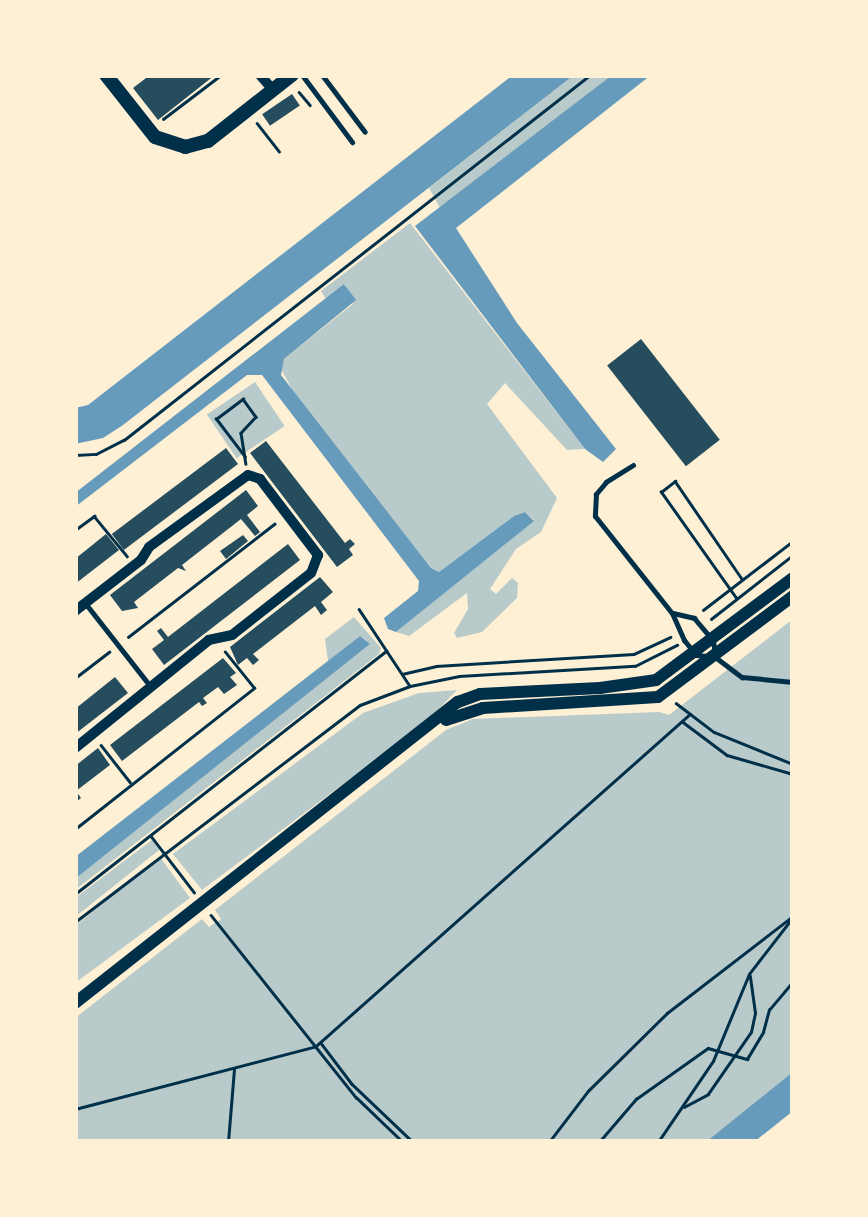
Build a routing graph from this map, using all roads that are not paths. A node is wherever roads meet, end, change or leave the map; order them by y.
1 (106, 75) edge
2 (260, 75) edge
3 (302, 75) edge
4 (322, 75) edge
5 (292, 80) edge
6 (272, 90) junction
7 (365, 132) dead end
8 (352, 142) dead end
9 (633, 465) dead end
10 (793, 578) edge
11 (793, 596) edge
12 (80, 607) edge
13 (672, 612) junction
14 (713, 641) junction
15 (696, 655) junction
16 (716, 656) junction
17 (793, 682) edge
18 (150, 686) junction
19 (434, 725) junction
20 (75, 748) edge
21 (75, 1002) edge

1 - 6 main road
2 - 6 street
3 - 8 lane
4 - 7 lane
5 - 6 main road
9 - 13 lane
10 - 14 street
11 - 16 street
12 - 18 lane
12 - 18 street
13 - 14 lane
13 - 15 lane
14 - 15 street
14 - 16 lane
15 - 16 lane
15 - 19 street
16 - 17 lane
16 - 19 street
18 - 20 street
19 - 21 street

